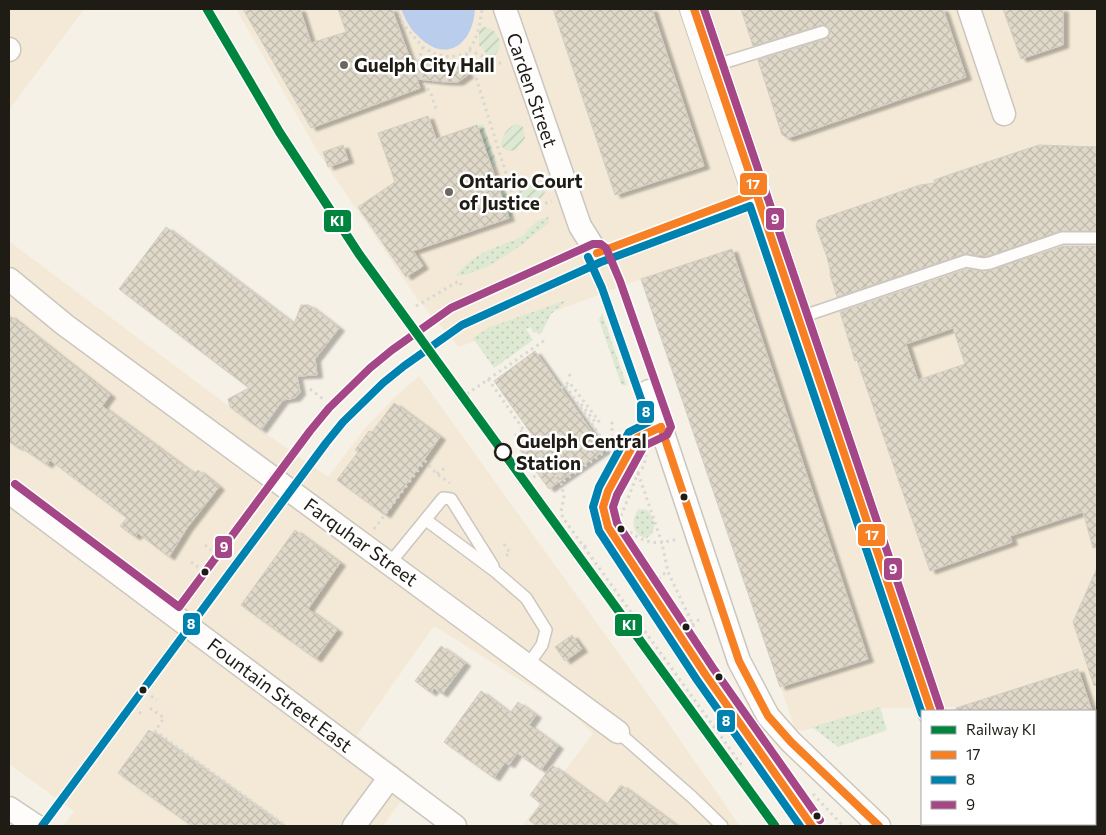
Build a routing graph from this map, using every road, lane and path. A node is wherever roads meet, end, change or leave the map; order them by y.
1 (398, 9) edge
2 (482, 9) edge
3 (505, 9) edge
4 (694, 9) edge
5 (969, 9) edge
6 (823, 32) dead end
7 (423, 47) junction
8 (466, 54) junction
9 (713, 66) junction
10 (436, 109) dead end
11 (1004, 114) dead end
12 (553, 200) dead end
13 (1097, 238) edge
14 (597, 253) dead end
15 (9, 279) edge
16 (462, 286) dead end
17 (416, 306) dead end
18 (798, 318) junction
19 (545, 340) dead end
20 (569, 374) dead end
21 (488, 379) junction
22 (572, 380) dead end
23 (563, 387) junction
24 (310, 389) dead end
25 (649, 391) dead end
26 (467, 394) dead end
27 (323, 399) dead end
28 (612, 419) dead end
29 (660, 427) junction
30 (523, 430) junction
31 (519, 441) dead end
32 (609, 448) junction
33 (646, 454) dead end
34 (548, 466) junction
35 (445, 468) dead end
36 (544, 469) dead end
37 (638, 473) junction
38 (437, 474) dead end
39 (538, 474) dead end
40 (528, 481) dead end
41 (561, 483) junction
42 (9, 492) edge
43 (426, 520) junction
44 (618, 524) dead end
45 (626, 529) dead end
46 (679, 539) dead end
47 (662, 543) junction
48 (588, 544) dead end
49 (205, 546) dead end
50 (583, 547) junction
51 (211, 550) dead end
52 (579, 550) dead end
53 (191, 562) dead end
54 (390, 563) junction
55 (198, 567) dead end
56 (496, 572) junction
57 (668, 572) dead end
58 (656, 583) dead end
59 (702, 618) dead end
60 (689, 627) dead end
61 (528, 665) junction
62 (151, 696) dead end
63 (157, 700) dead end
64 (150, 708) dead end
65 (931, 710) edge
66 (139, 712) dead end
67 (144, 716) dead end
68 (618, 732) joint
69 (743, 767) dead end
70 (390, 777) junction
71 (9, 808) edge
72 (36, 826) edge
73 (286, 826) edge
74 (354, 826) edge
75 (455, 826) edge
76 (722, 826) edge
77 (812, 826) edge
78 (879, 826) edge

1 - 7 path
2 - 8 path
3 - 14 street, Carden Street
4 - 9 street
5 - 11 street
6 - 9 lane
7 - 8 path
7 - 10 path
8 - 12 path
9 - 18 street
13 - 18 lane
15 - 54 street, Farquhar Street
16 - 17 path
18 - 65 street
19 - 21 path
20 - 22 path
21 - 26 path
21 - 30 path
23 - 23 path
23 - 32 path
24 - 27 path
25 - 29 street
28 - 32 path
29 - 77 lane
29 - 78 street
30 - 31 path
30 - 34 path
32 - 41 path
33 - 37 path
34 - 36 path
34 - 41 path
35 - 38 path
37 - 44 path
37 - 47 path
39 - 40 path
41 - 50 path
42 - 70 street, Fountain Street East
43 - 54 lane
43 - 56 lane
43 - 56 lane
45 - 47 path
46 - 47 path
48 - 50 path
49 - 51 path
50 - 52 path
50 - 69 path
53 - 55 path
54 - 61 street, Farquhar Street
56 - 61 lane
57 - 58 path
59 - 60 path
61 - 68 street, Farquhar Street
62 - 63 path
64 - 73 path
66 - 67 path
68 - 76 lane
70 - 74 street
70 - 75 street, Fountain Street East
71 - 72 street

